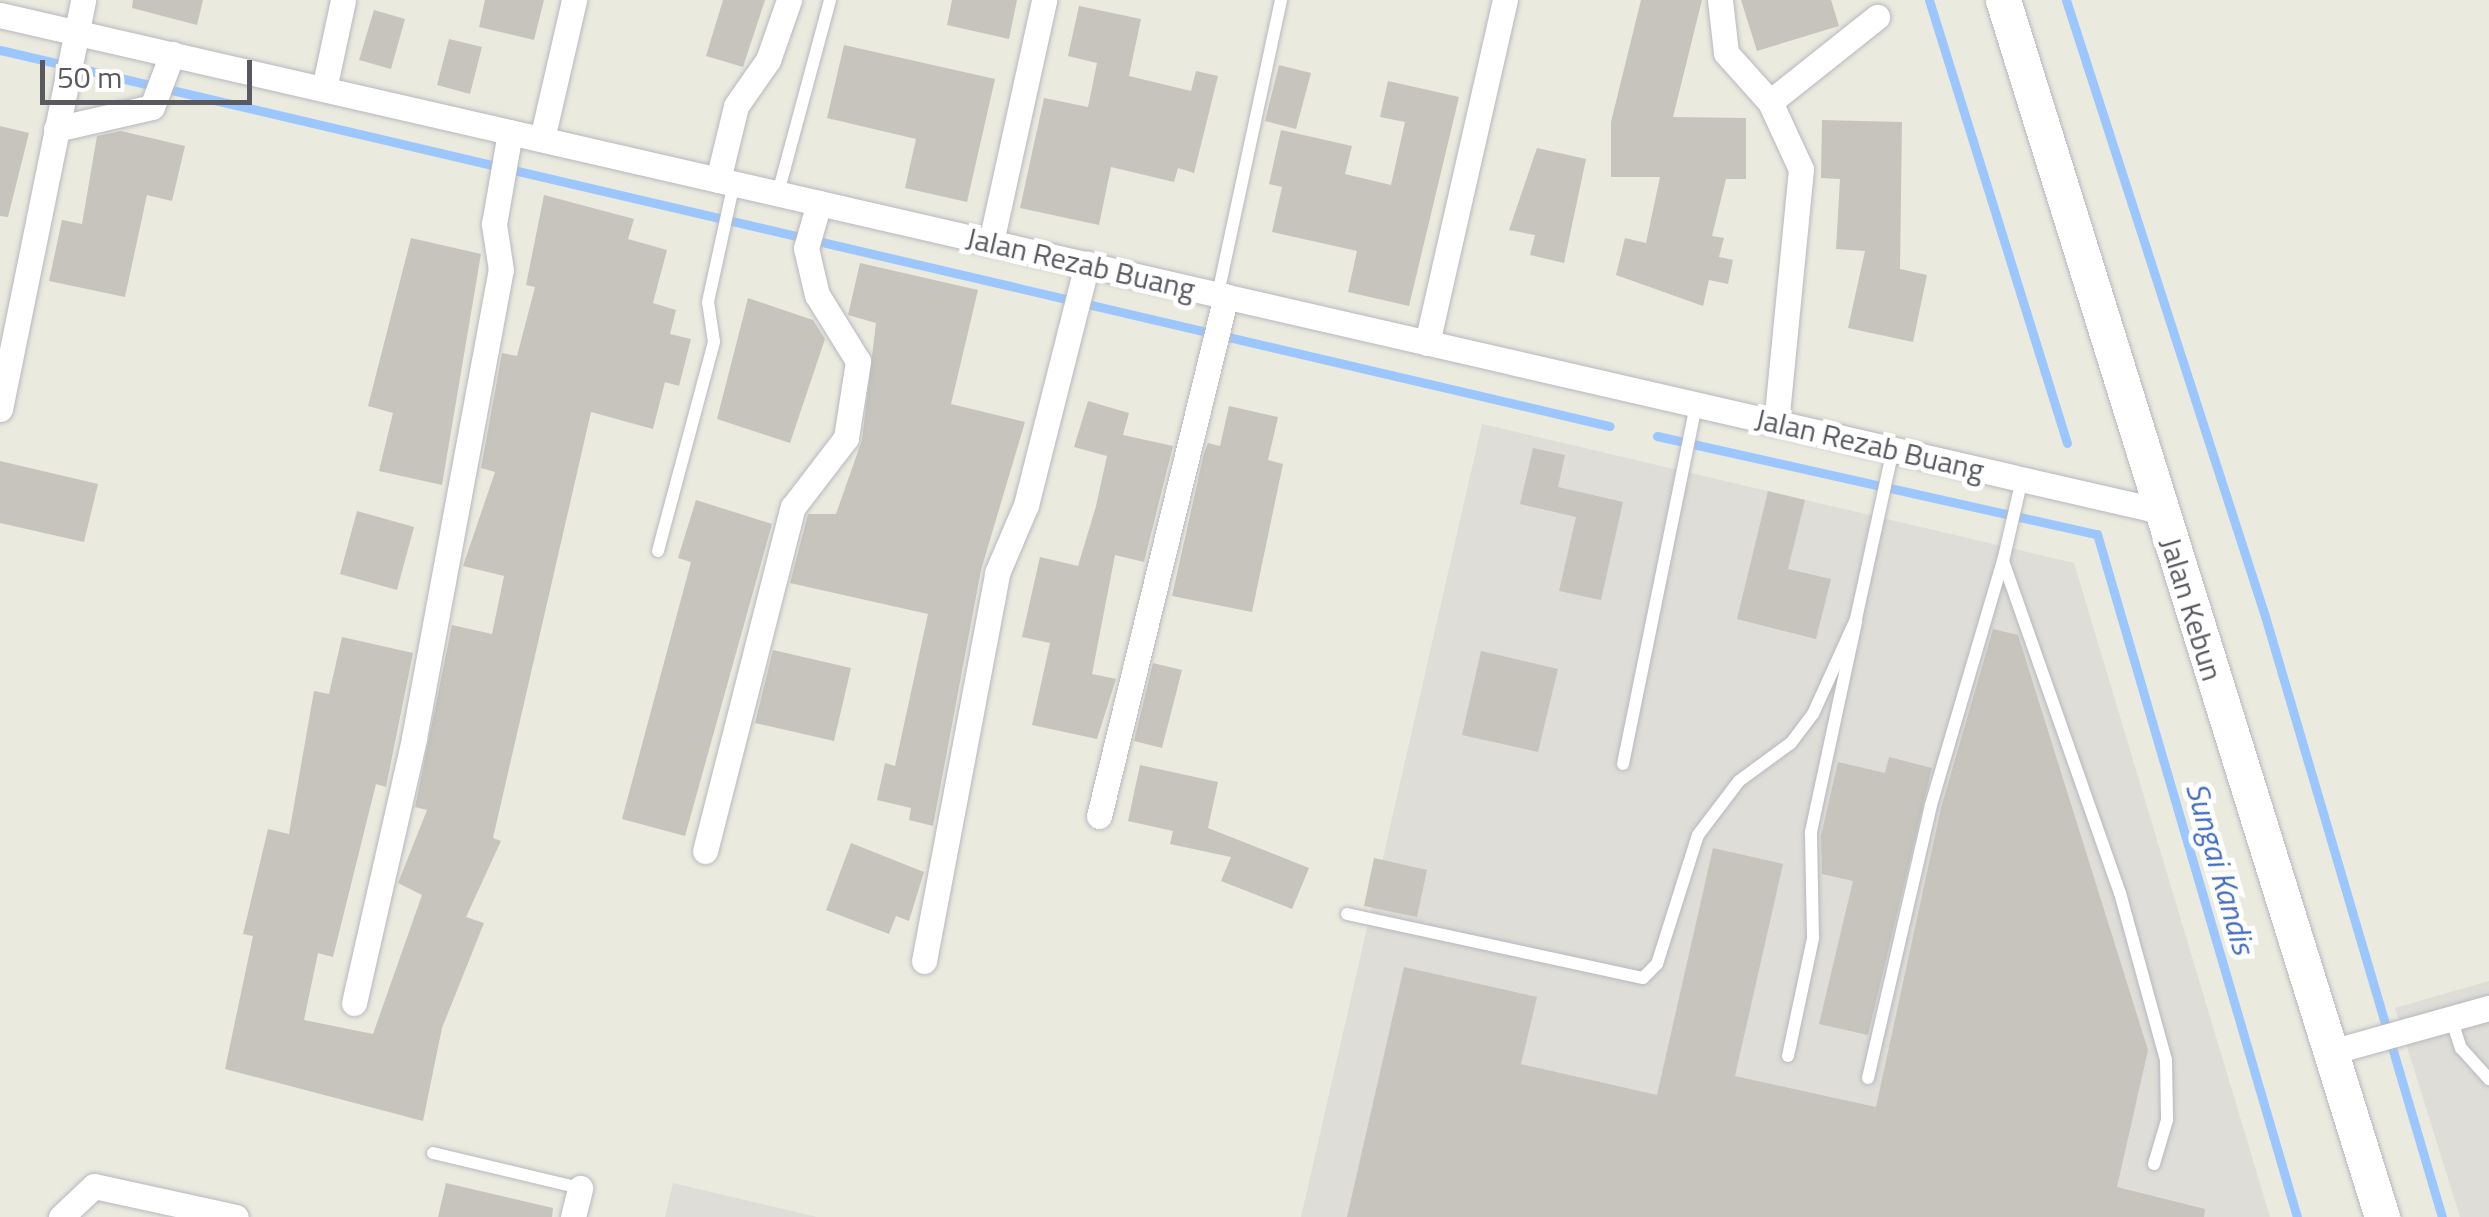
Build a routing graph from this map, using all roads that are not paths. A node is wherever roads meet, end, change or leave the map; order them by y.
1 (84, 0) edge
2 (343, 0) edge
3 (574, 0) edge
4 (790, 0) edge
5 (830, 0) edge
6 (1044, 0) edge
7 (1281, 0) edge
8 (1505, 0) edge
9 (1720, 0) edge
10 (2002, 0) edge
11 (0, 15) edge
12 (1876, 17) dead end
13 (74, 40) junction
14 (168, 63) junction
15 (324, 89) junction
16 (1770, 102) junction
17 (56, 129) junction
18 (542, 139) junction
19 (509, 140) junction
20 (727, 188) junction
21 (778, 193) junction
22 (816, 210) junction
23 (991, 242) junction
24 (1085, 274) junction
25 (1222, 300) junction
26 (1427, 343) junction
27 (1696, 404) junction
28 (0, 409) edge
29 (1776, 422) junction
30 (1893, 449) junction
31 (2022, 479) junction
32 (2161, 511) junction
33 (658, 551) dead end
34 (2003, 561) junction
35 (1856, 619) junction
36 (1623, 764) dead end
37 (1099, 816) dead end
38 (705, 850) dead end
39 (1347, 914) dead end
40 (924, 961) dead end
41 (354, 1003) dead end
42 (2489, 1008) edge
43 (2451, 1018) junction
44 (2331, 1052) junction
45 (1788, 1056) dead end
46 (1868, 1078) dead end
47 (2489, 1078) edge
48 (433, 1153) dead end
49 (2154, 1164) dead end
50 (580, 1188) joint
51 (61, 1217) edge
52 (236, 1217) edge
53 (574, 1217) edge
54 (2382, 1217) edge

1 - 13 street
2 - 15 street
3 - 18 street
4 - 20 street
5 - 21 lane
6 - 23 street
7 - 25 lane
8 - 26 street
9 - 16 street
10 - 32 main road, Jalan Kebun
11 - 13 street, Jalan Rezab Buang
12 - 16 street
13 - 14 street, Jalan Rezab Buang
13 - 17 street
14 - 15 street, Jalan Rezab Buang
14 - 17 street
15 - 19 street, Jalan Rezab Buang
16 - 29 street
17 - 28 street
18 - 19 street, Jalan Rezab Buang
18 - 20 street, Jalan Rezab Buang
19 - 41 street
20 - 21 street, Jalan Rezab Buang
20 - 33 lane
21 - 22 street, Jalan Rezab Buang
22 - 23 street, Jalan Rezab Buang
22 - 38 street
23 - 24 street, Jalan Rezab Buang
24 - 25 street, Jalan Rezab Buang
24 - 40 street
25 - 26 street, Jalan Rezab Buang
25 - 37 street
26 - 27 street, Jalan Rezab Buang
27 - 29 street, Jalan Rezab Buang
27 - 36 lane
29 - 30 street, Jalan Rezab Buang
30 - 31 street, Jalan Rezab Buang
30 - 35 lane
31 - 32 street, Jalan Rezab Buang
31 - 34 lane
32 - 44 main road, Jalan Kebun
34 - 46 lane
34 - 49 lane
35 - 39 lane
35 - 45 lane
42 - 43 street
43 - 44 street
43 - 47 lane
44 - 54 main road, Jalan Kebun
48 - 50 lane
50 - 53 street
51 - 52 street

